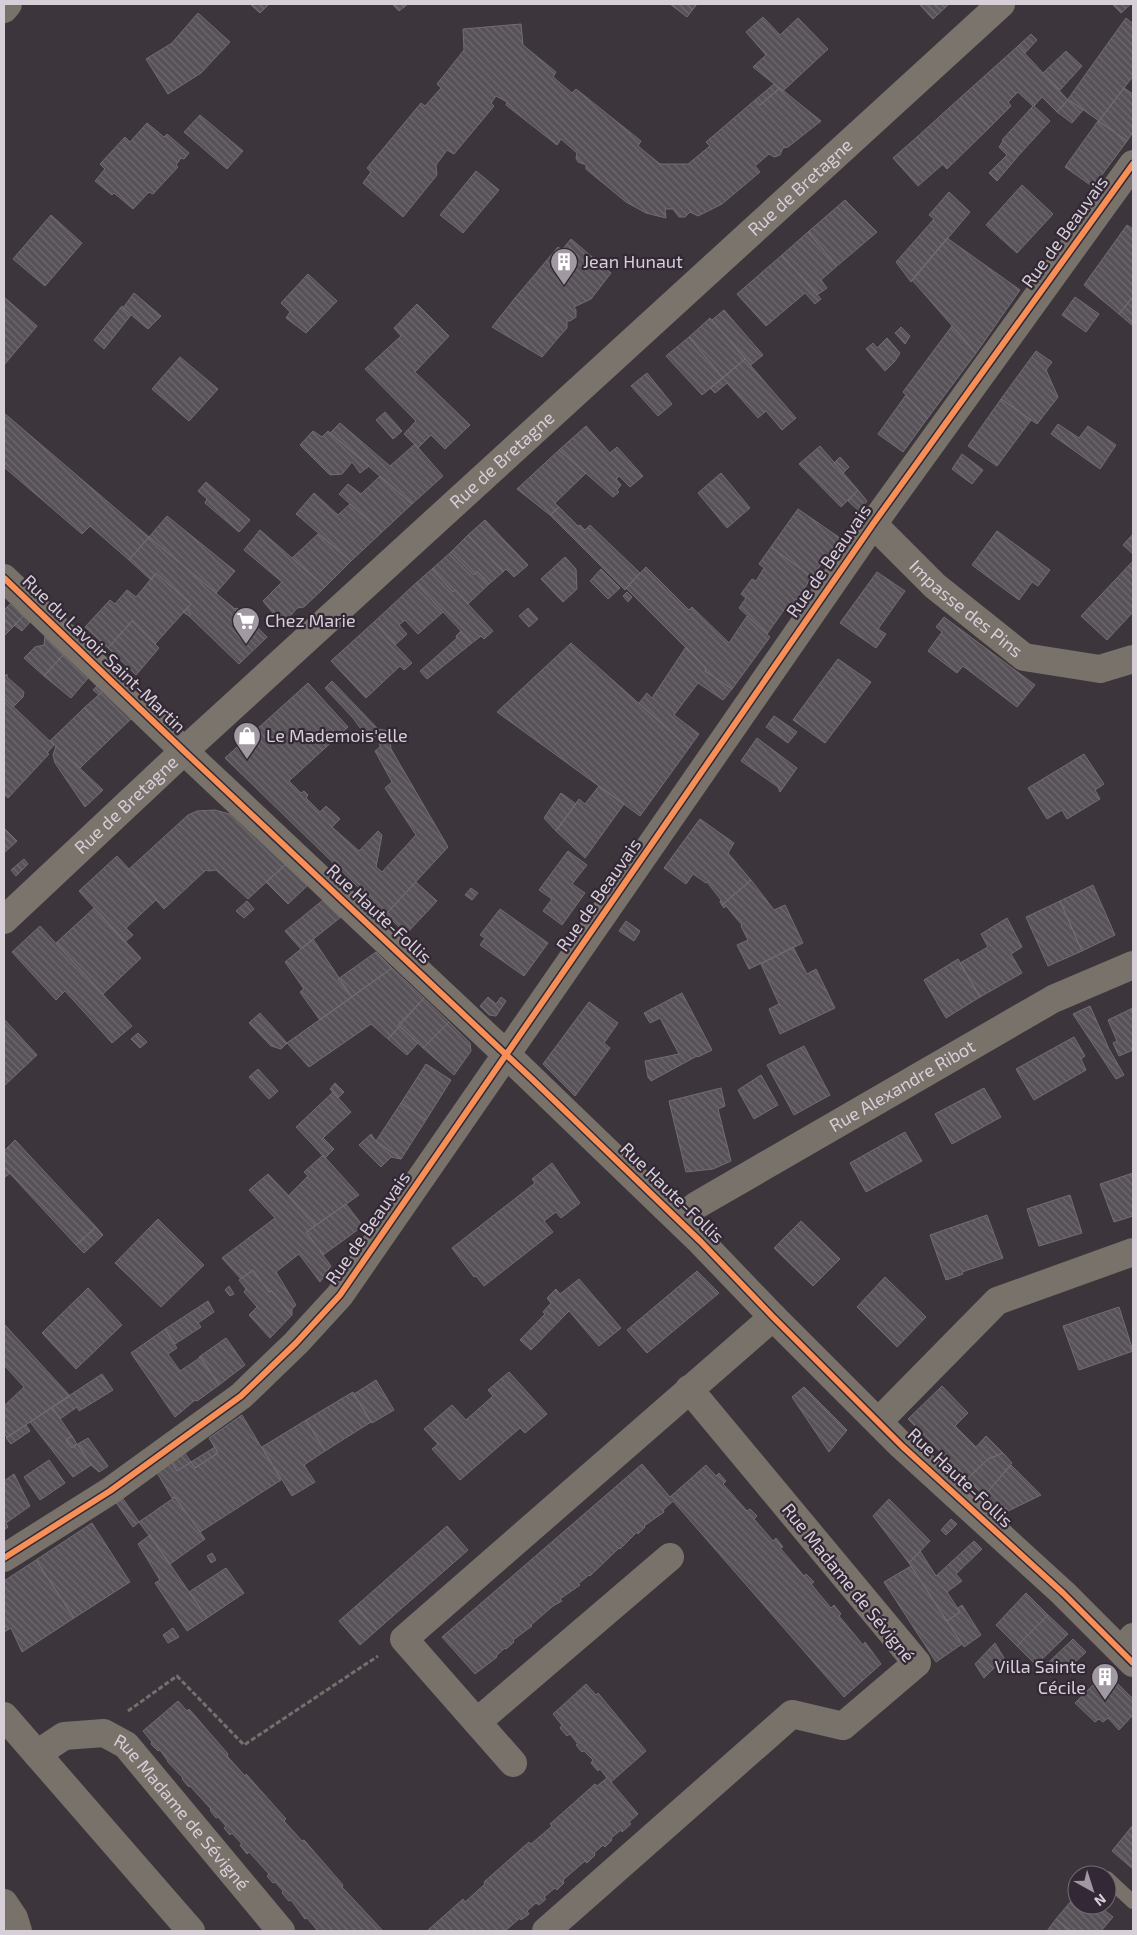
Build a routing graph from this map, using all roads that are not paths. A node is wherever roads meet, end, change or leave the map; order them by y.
1 (8, 4) edge
2 (1001, 4) edge
3 (4, 9) edge
4 (1133, 164) edge
5 (873, 524) junction
6 (4, 578) edge
7 (1133, 660) edge
8 (184, 751) junction
9 (4, 920) edge
10 (1133, 965) edge
11 (507, 1055) junction
12 (679, 1220) junction
13 (1133, 1252) edge
14 (773, 1317) junction
15 (690, 1389) junction
16 (879, 1421) junction
17 (670, 1557) dead end
18 (4, 1558) edge
19 (1130, 1650) edge
20 (4, 1716) edge
21 (477, 1722) junction
22 (37, 1754) junction
23 (513, 1763) dead end
24 (1117, 1887) edge
25 (1133, 1902) edge
26 (4, 1903) edge
27 (18, 1931) edge
28 (190, 1931) edge
29 (281, 1931) edge
30 (546, 1931) edge

1 - 3 street
2 - 8 main road, Rue de Bretagne
4 - 5 street, Rue de Beauvais
5 - 7 street, Impasse des Pins
5 - 11 street, Rue de Beauvais
6 - 8 street, Rue du Lavoir Saint-Martin
8 - 9 main road, Rue de Bretagne
8 - 11 street, Rue Haute-Follis
10 - 12 street, Rue Alexandre Ribot
11 - 12 street, Rue Haute-Follis
11 - 18 street, Rue de Beauvais
12 - 14 street, Rue Haute-Follis
13 - 16 street
14 - 15 street
14 - 16 street, Rue Haute-Follis
15 - 21 street
15 - 30 street, Rue Madame de Sévigné
16 - 19 street, Rue Haute-Follis
17 - 21 street
20 - 22 street
21 - 23 street
22 - 28 street
22 - 29 street, Rue Madame de Sévigné
24 - 25 lane
26 - 27 street

